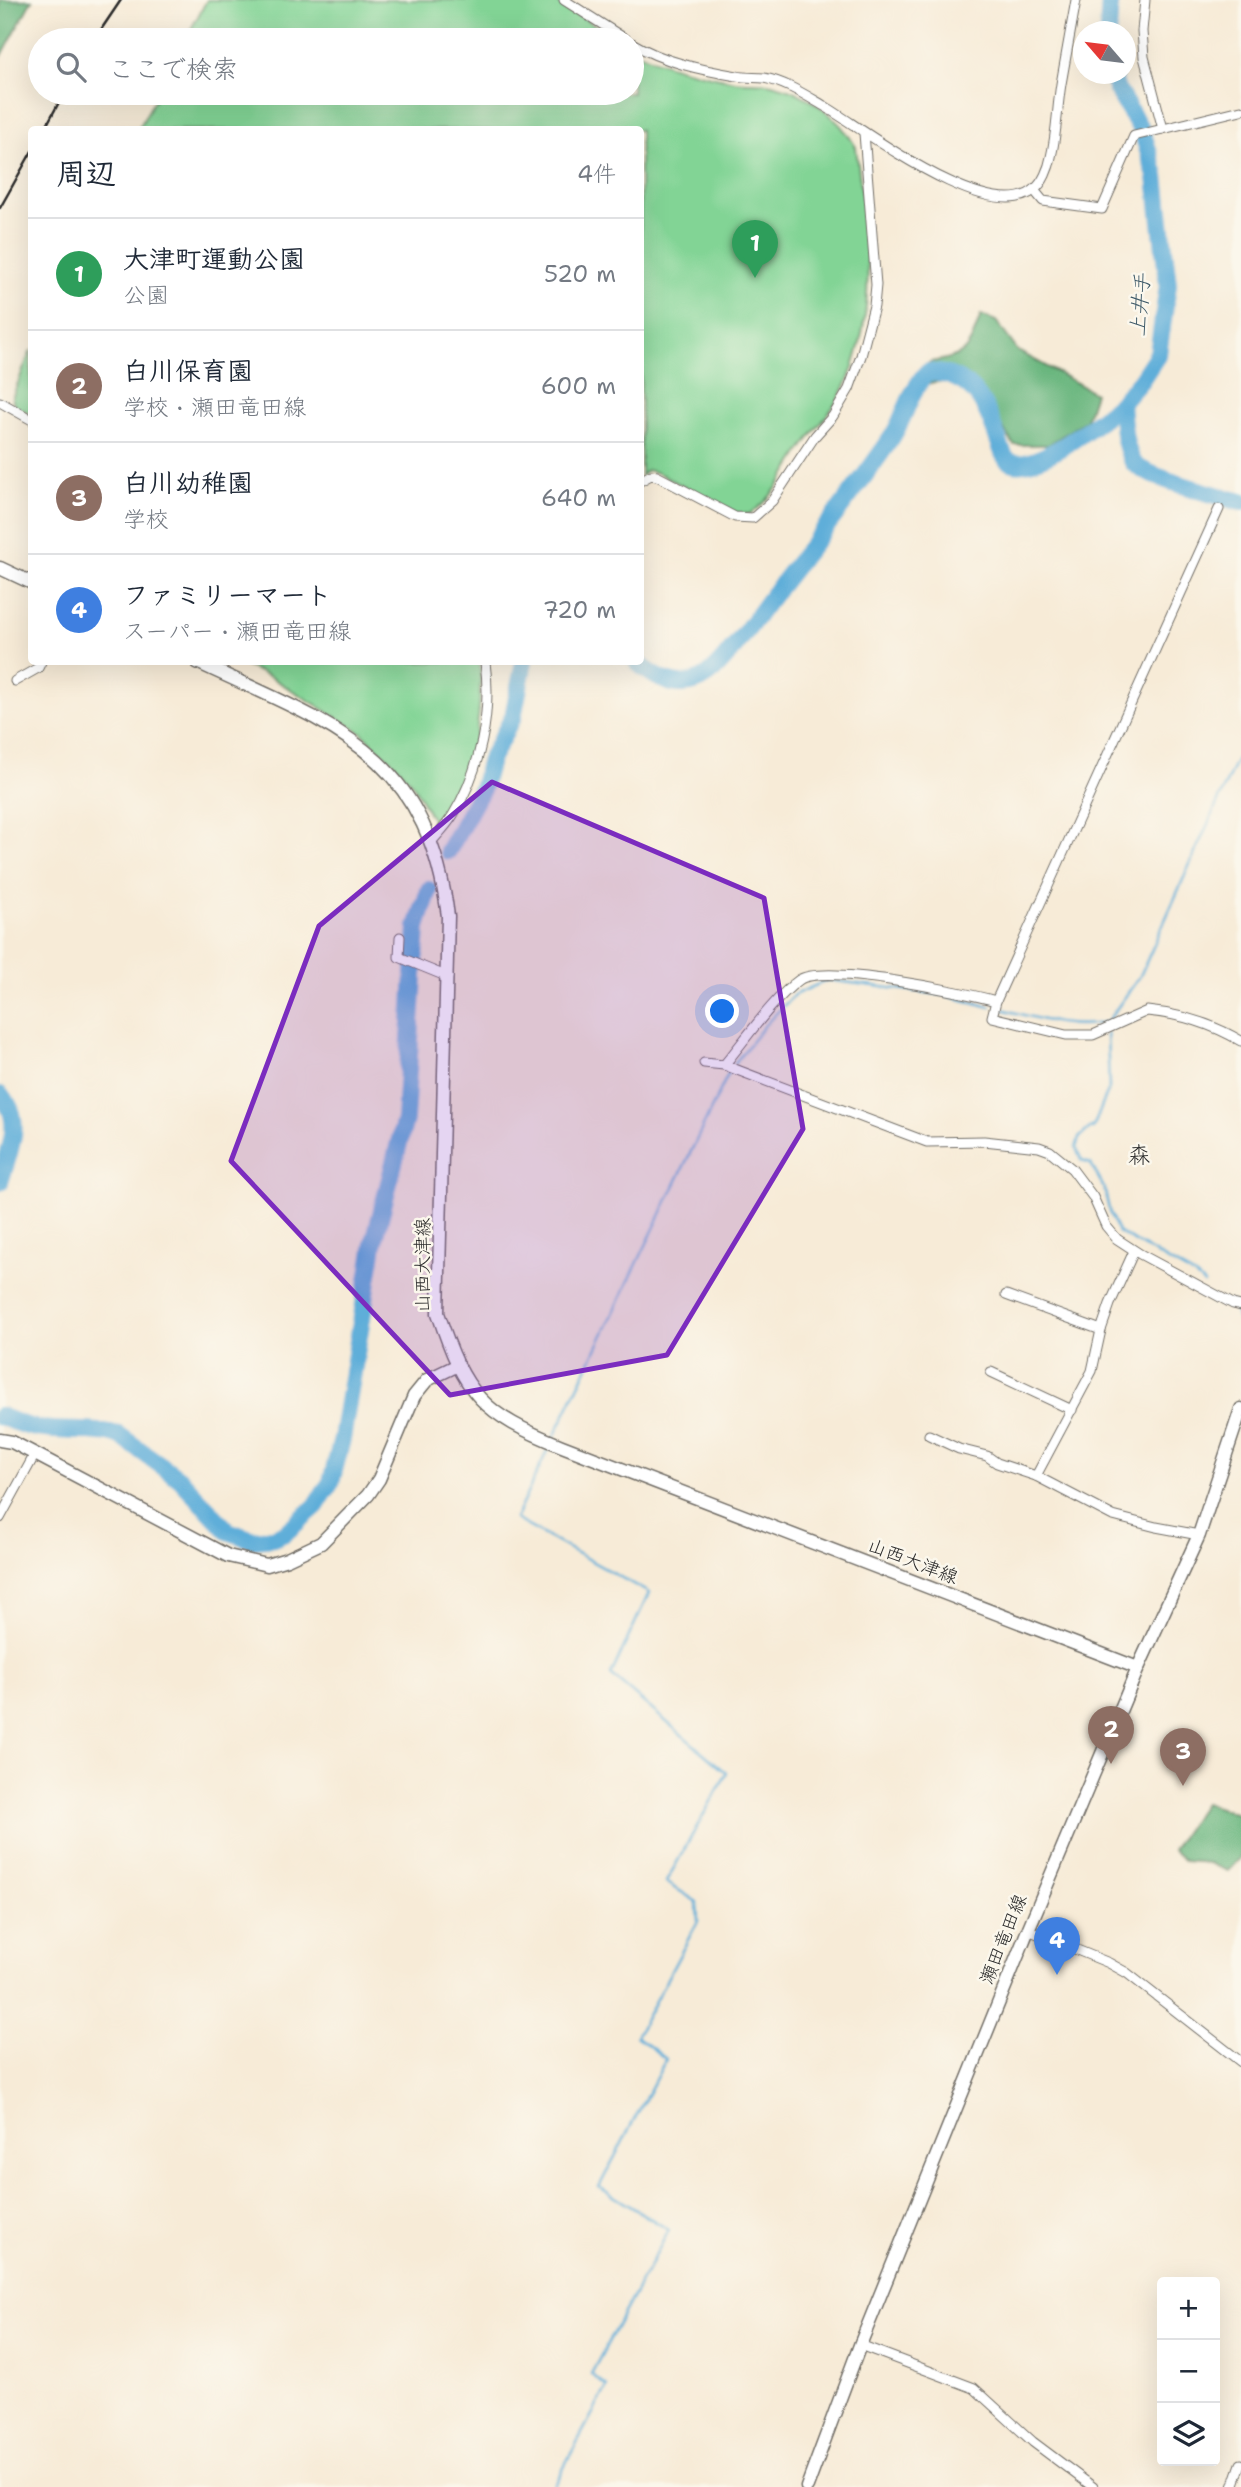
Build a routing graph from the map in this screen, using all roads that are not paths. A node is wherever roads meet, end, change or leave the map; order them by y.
1 (564, 0) edge
2 (1076, 0) edge
3 (1146, 0) edge
4 (608, 28) edge
5 (644, 49) edge
6 (1241, 110) edge
7 (1163, 129) junction
8 (864, 133) junction
9 (1034, 190) junction
10 (0, 402) edge
11 (28, 418) edge
12 (644, 479) edge
13 (1219, 509) dead end
14 (0, 569) edge
15 (28, 581) edge
16 (39, 665) edge
17 (203, 665) edge
18 (486, 665) edge
19 (15, 681) dead end
20 (432, 841) junction
21 (400, 937) dead end
22 (449, 977) junction
23 (996, 1001) junction
24 (1241, 1041) edge
25 (704, 1062) dead end
26 (724, 1065) junction
27 (1134, 1251) junction
28 (1006, 1295) dead end
29 (1241, 1306) edge
30 (1101, 1330) junction
31 (458, 1365) junction
32 (991, 1372) dead end
33 (1241, 1409) edge
34 (1072, 1410) junction
35 (929, 1435) dead end
36 (0, 1440) edge
37 (35, 1454) junction
38 (1036, 1476) junction
39 (0, 1518) edge
40 (1199, 1535) junction
41 (1138, 1668) junction
42 (1028, 1930) junction
43 (1241, 2062) edge
44 (860, 2345) junction
45 (1241, 2464) edge
46 (807, 2487) edge
47 (1093, 2487) edge
48 (1233, 2487) edge

1 - 4 street
2 - 9 street
3 - 7 street
5 - 8 street
6 - 7 street
7 - 9 street
8 - 9 street
8 - 12 street
10 - 11 street
13 - 23 street
14 - 15 main road
16 - 19 street
17 - 20 main road, 山西大津線
18 - 20 street
20 - 22 main road, 山西大津線
21 - 22 street
22 - 31 main road, 山西大津線
23 - 24 street
23 - 26 street
25 - 26 street
26 - 27 street
27 - 29 street
27 - 30 street
28 - 30 street
30 - 34 street
31 - 37 main road
31 - 41 main road, 山西大津線
32 - 34 street
33 - 40 main road, 瀬田竜田線
34 - 38 street
35 - 38 street
36 - 37 main road
37 - 39 street
38 - 40 street
40 - 41 main road, 瀬田竜田線
41 - 42 main road, 瀬田竜田線
42 - 43 street
42 - 44 main road, 瀬田竜田線
44 - 46 main road, 瀬田竜田線
44 - 47 street
45 - 48 street

